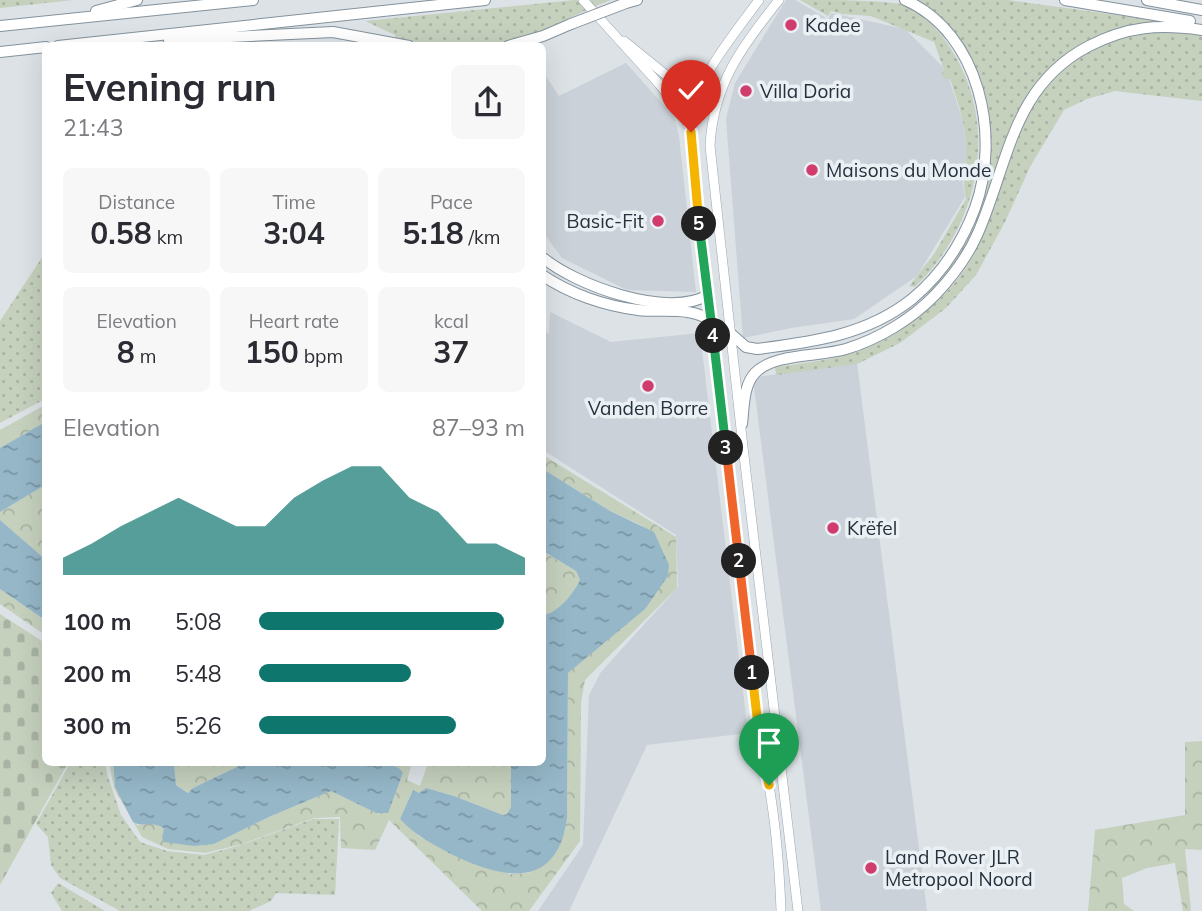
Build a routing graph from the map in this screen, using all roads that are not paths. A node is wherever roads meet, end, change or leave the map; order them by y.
1 (109, 0) edge
2 (137, 0) edge
3 (253, 0) edge
4 (485, 0) edge
5 (583, 0) edge
6 (759, 0) edge
7 (779, 0) edge
8 (905, 0) edge
9 (1065, 0) edge
10 (1147, 0) edge
11 (632, 1) edge
12 (1202, 10) edge
13 (68, 19) junction
14 (1202, 24) edge
15 (0, 26) edge
16 (1202, 30) edge
17 (314, 32) junction
18 (543, 36) junction
19 (617, 36) junction
20 (111, 40) junction
21 (93, 42) edge
22 (363, 42) edge
23 (390, 42) edge
24 (522, 42) edge
25 (536, 42) edge
26 (42, 47) edge
27 (0, 52) edge
28 (711, 70) junction
29 (666, 75) junction
30 (659, 83) junction
31 (697, 95) junction
32 (693, 104) junction
33 (714, 109) junction
34 (691, 132) junction
35 (721, 244) junction
36 (703, 247) junction
37 (546, 260) edge
38 (546, 278) edge
39 (708, 295) junction
40 (711, 321) junction
41 (730, 333) junction
42 (742, 424) junction
43 (755, 697) junction
44 (773, 698) junction
45 (781, 911) edge
46 (798, 911) edge

1 - 13 highway
2 - 13 highway
3 - 13 highway
4 - 20 highway
5 - 19 main road
6 - 28 main road
7 - 33 main road
8 - 41 highway
9 - 14 highway
10 - 12 highway
11 - 18 highway, bridge
13 - 15 highway
16 - 42 highway
17 - 20 highway
17 - 22 highway
17 - 23 highway
18 - 24 highway
18 - 25 highway
19 - 29 main road
19 - 30 main road
20 - 21 highway
26 - 27 highway
28 - 29 main road
28 - 31 main road
29 - 31 main road
30 - 32 main road
30 - 34 main road
31 - 32 main road
31 - 33 main road
32 - 33 main road
32 - 34 main road
33 - 35 main road
34 - 36 main road
35 - 36 main road
35 - 41 main road
36 - 39 main road
37 - 39 highway
38 - 40 highway
39 - 40 main road
40 - 43 main road
41 - 42 main road
42 - 44 main road
43 - 44 main road
43 - 45 main road
44 - 46 main road

